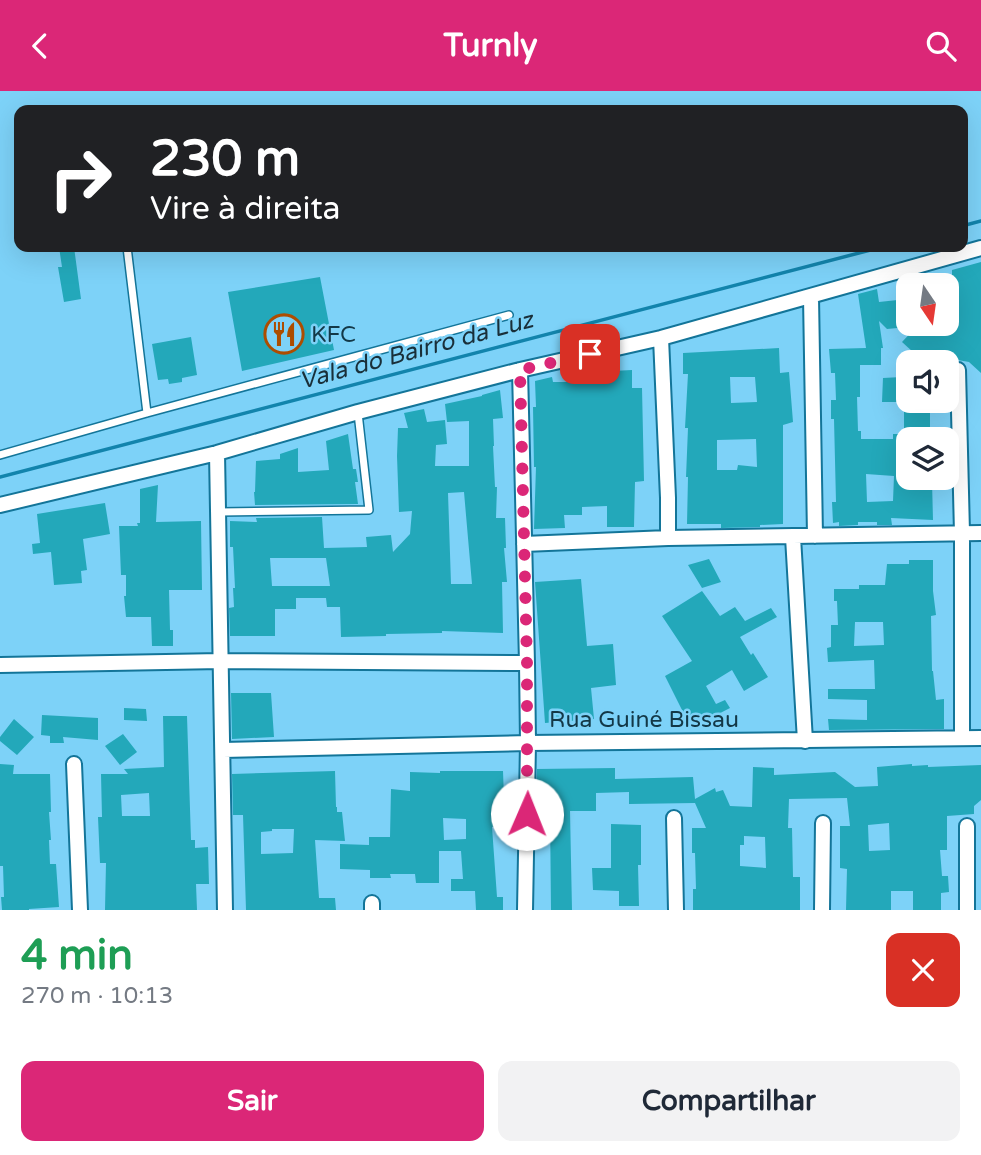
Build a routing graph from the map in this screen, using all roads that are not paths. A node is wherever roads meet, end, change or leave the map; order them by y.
1 (128, 252) edge
2 (967, 252) edge
3 (811, 297) junction
4 (509, 315) dead end
5 (661, 338) junction
6 (520, 370) junction
7 (959, 411) edge
8 (358, 412) junction
9 (147, 413) junction
10 (217, 453) junction
11 (0, 455) edge
12 (0, 505) edge
13 (219, 512) junction
14 (962, 533) junction
15 (981, 533) edge
16 (815, 536) junction
17 (793, 537) junction
18 (668, 538) junction
19 (524, 544) junction
20 (221, 661) junction
21 (527, 663) junction
22 (0, 665) edge
23 (962, 738) junction
24 (981, 738) edge
25 (805, 741) junction
26 (528, 743) junction
27 (223, 750) junction
28 (74, 764) dead end
29 (674, 818) dead end
30 (823, 823) dead end
31 (967, 826) dead end
32 (79, 910) edge
33 (225, 910) edge
34 (525, 910) edge
35 (676, 910) edge
36 (822, 910) edge
37 (967, 910) edge

1 - 9 lane
2 - 3 street
3 - 5 street
3 - 16 street
4 - 9 lane
5 - 6 street
5 - 18 street
6 - 8 street
6 - 19 street
7 - 14 street
8 - 10 street
8 - 13 lane
9 - 11 lane
10 - 12 street
10 - 13 street
13 - 20 street
14 - 15 street
14 - 16 street
14 - 23 street
16 - 17 street
17 - 18 street
17 - 25 street
18 - 19 street
19 - 21 street
20 - 21 street
20 - 22 street
20 - 27 street
21 - 26 street
23 - 24 street, Rua Guiné Bissau
23 - 25 street, Rua Guiné Bissau
25 - 26 street, Rua Guiné Bissau
26 - 27 street, Rua Guiné Bissau
26 - 34 street
27 - 33 street
28 - 32 street
29 - 35 street
30 - 36 street
31 - 37 street

